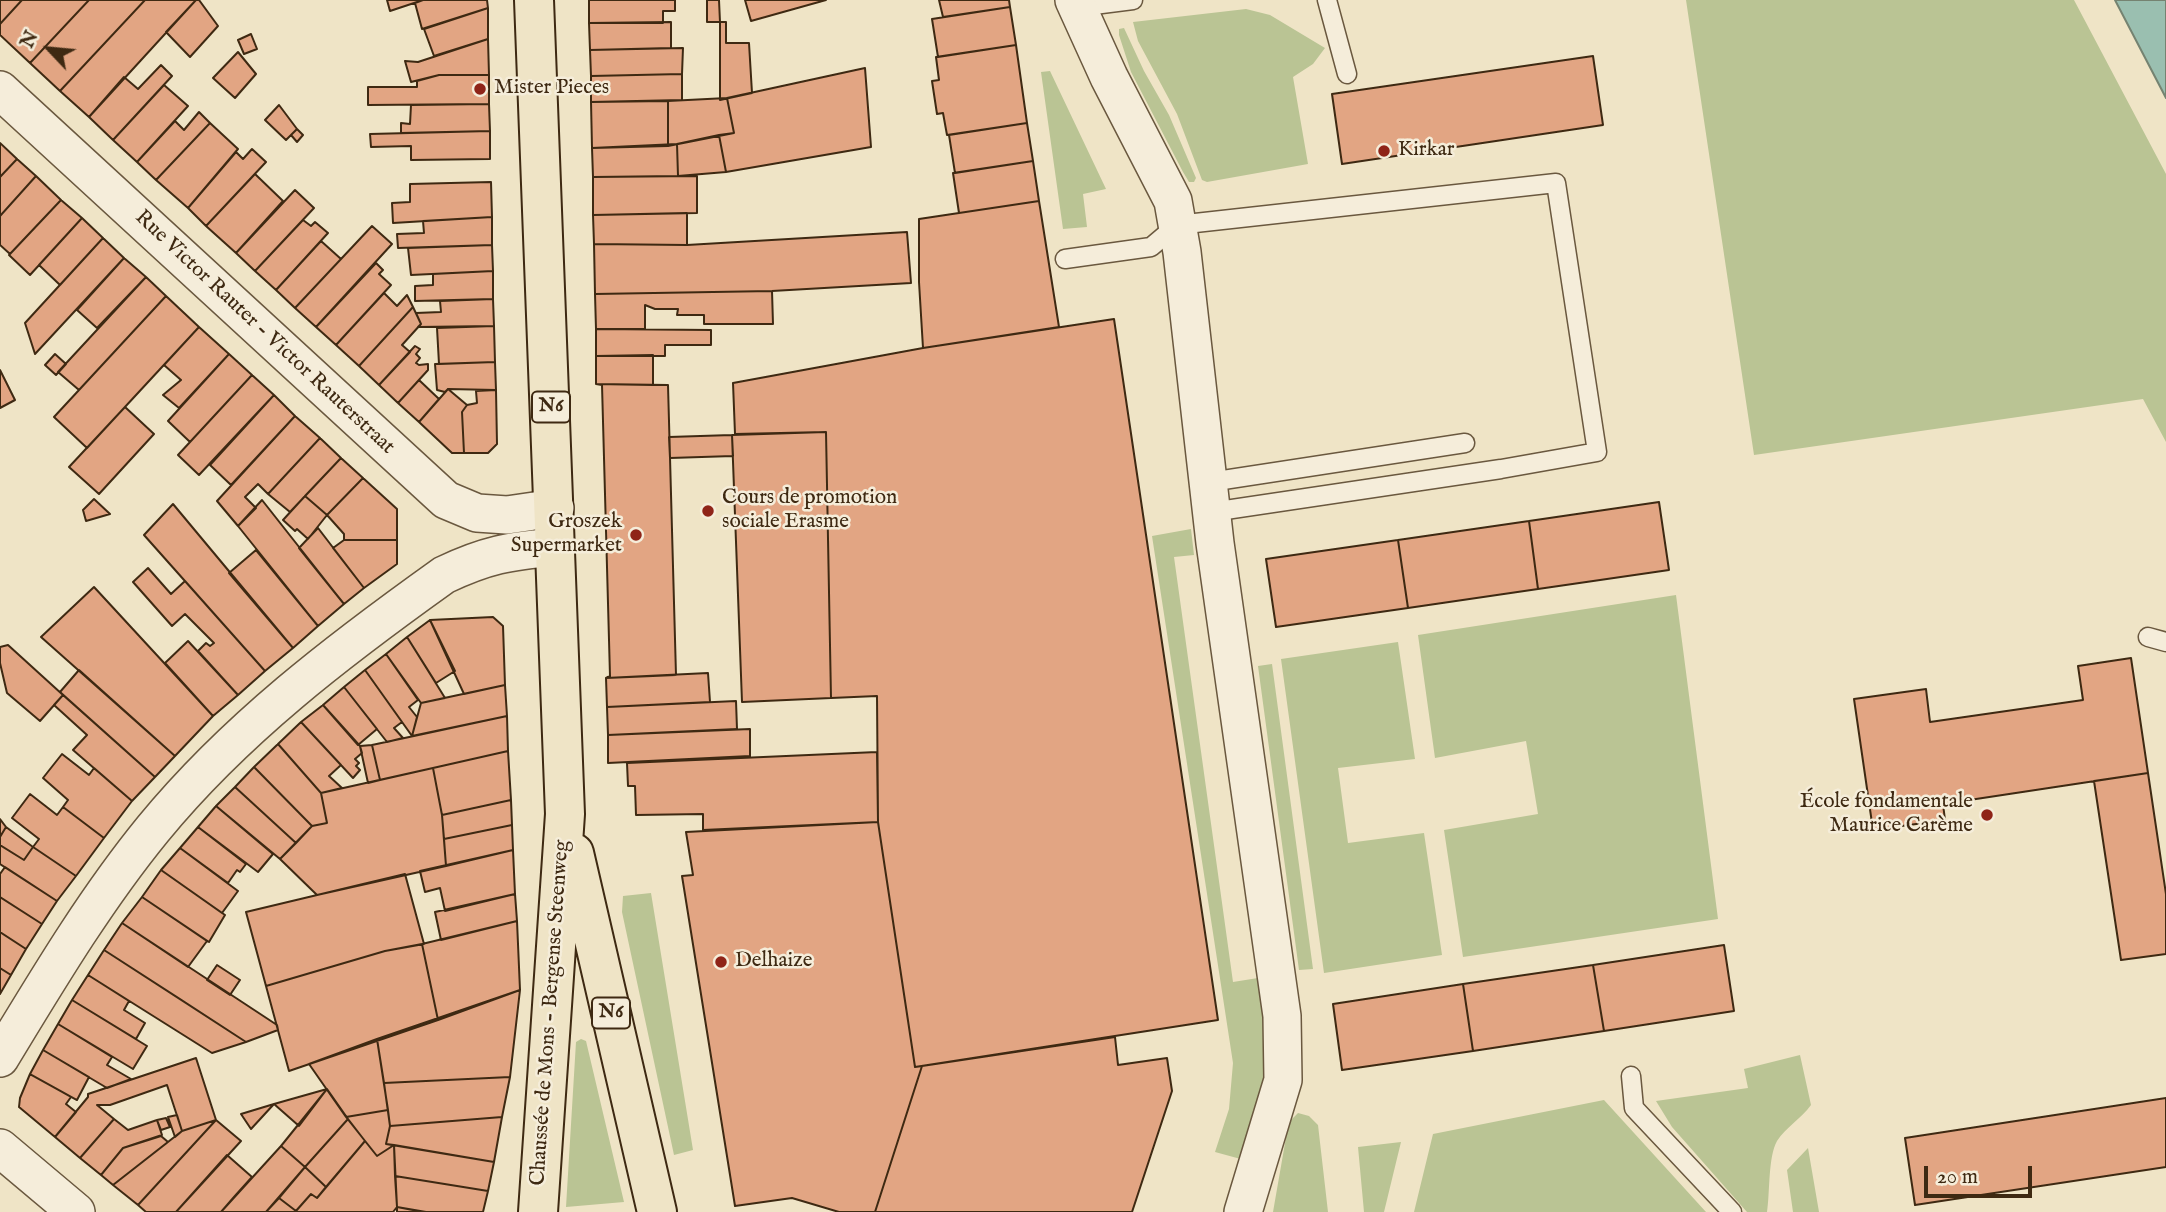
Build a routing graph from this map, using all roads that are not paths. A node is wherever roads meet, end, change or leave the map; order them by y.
1 (534, 0) edge
2 (1133, 0) edge
3 (1327, 0) edge
4 (1076, 3) edge
5 (1347, 74) dead end
6 (0, 90) edge
7 (1177, 225) junction
8 (1065, 259) dead end
9 (1465, 443) dead end
10 (1211, 497) junction
11 (555, 509) junction
12 (555, 547) junction
13 (2148, 636) dead end
14 (2166, 642) edge
15 (565, 814) junction
16 (0, 1058) edge
17 (1631, 1076) dead end
18 (0, 1148) edge
19 (76, 1212) edge
20 (538, 1212) edge
21 (657, 1212) edge
22 (1243, 1212) edge
23 (1732, 1212) edge

1 - 11 main road, Chaussée de Mons - Bergense Steenweg / N6
2 - 4 lane
3 - 5 lane
4 - 7 street
6 - 11 street, Rue Victor Rauter - Victor Rauterstraat
7 - 8 lane
7 - 10 street
7 - 10 lane
9 - 10 lane
10 - 22 street
11 - 12 main road, Chaussée de Mons - Bergense Steenweg / N6
12 - 15 main road, Chaussée de Mons - Bergense Steenweg / N6
12 - 16 street
13 - 14 lane
15 - 20 main road, Chaussée de Mons - Bergense Steenweg / N6
15 - 21 main road, Chaussée de Mons - Bergense Steenweg / N6
17 - 23 lane
18 - 19 street

